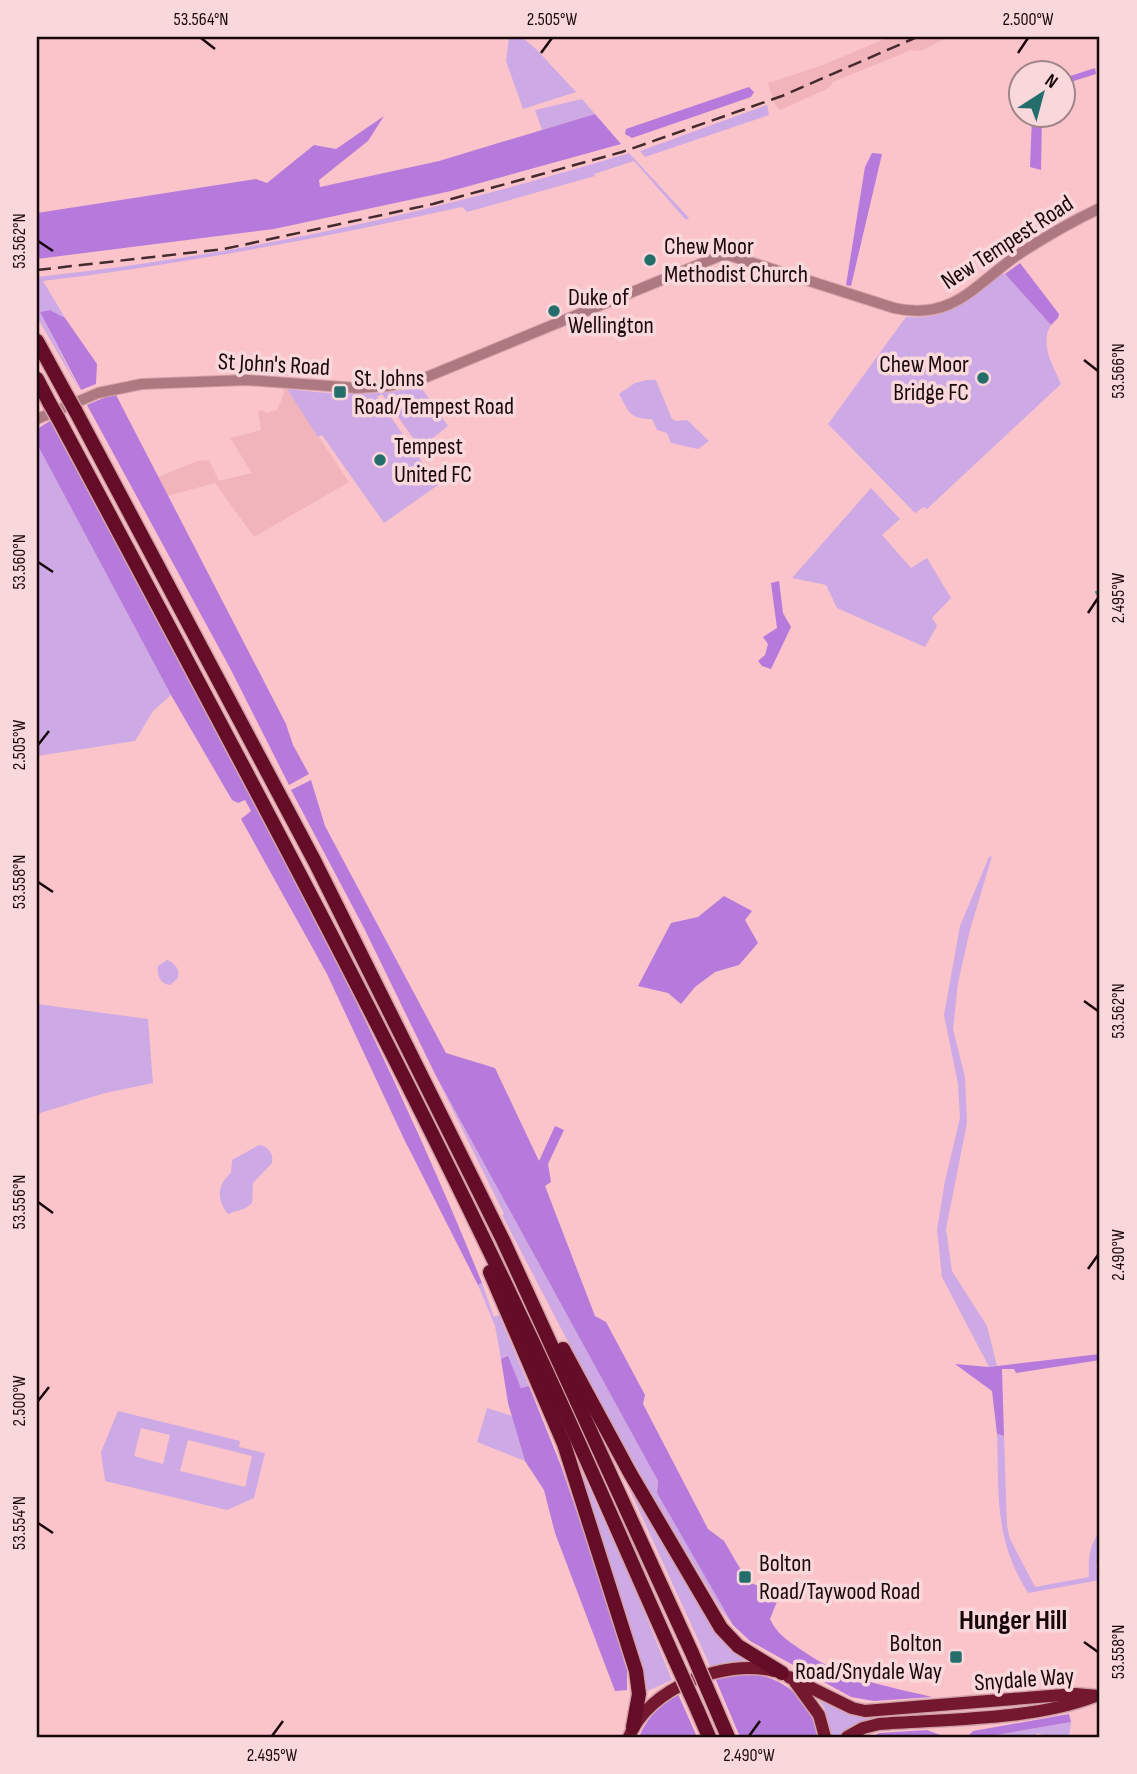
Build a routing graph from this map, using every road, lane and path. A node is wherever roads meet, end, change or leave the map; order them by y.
1 (1100, 208) edge
2 (894, 308) joint
3 (37, 341) edge
4 (37, 379) edge
5 (47, 414) edge
6 (439, 1148) junction
7 (503, 1240) junction
8 (785, 1675) junction
9 (1099, 1695) edge
10 (631, 1732) edge
11 (709, 1737) edge
12 (728, 1737) edge
13 (825, 1737) edge
14 (847, 1737) edge

1 - 2 street, New Tempest Road
2 - 5 street, St John's Road
3 - 7 highway, bridge
4 - 5 highway
5 - 6 highway
6 - 10 highway
6 - 11 highway, bridge
7 - 8 highway
7 - 12 highway, bridge
8 - 9 highway, Snydale Way
8 - 10 highway, Snydale Way
8 - 13 highway
9 - 14 highway, Snydale Way

